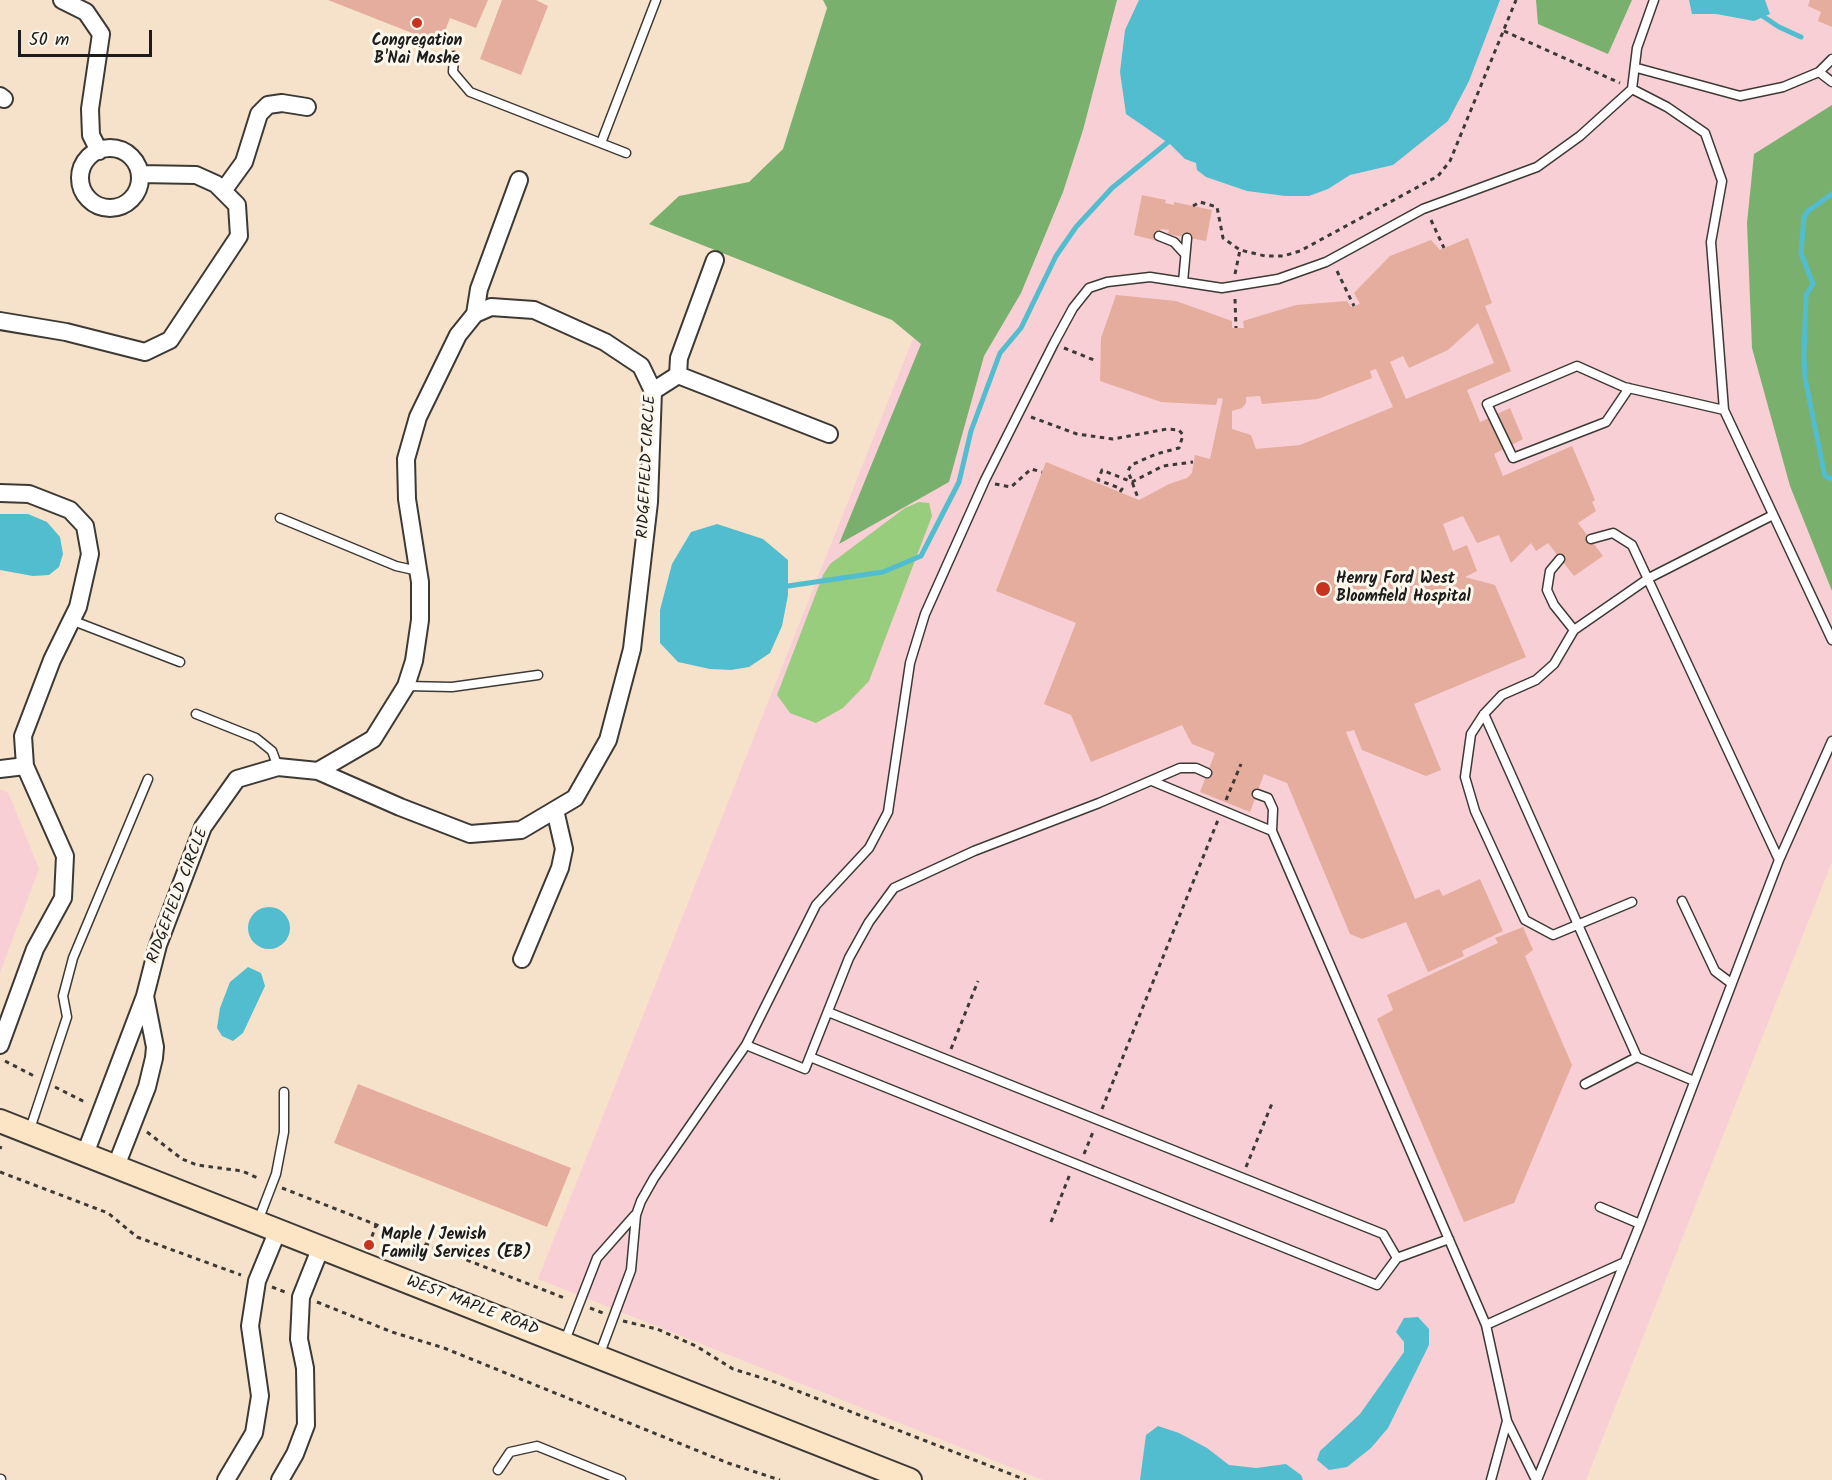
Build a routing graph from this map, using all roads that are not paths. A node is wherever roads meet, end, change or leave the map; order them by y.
1 (62, 0) edge
2 (656, 0) edge
3 (1654, 0) edge
4 (454, 56) dead end
5 (1832, 59) edge
6 (1636, 68) junction
7 (1819, 72) junction
8 (1832, 82) edge
9 (1632, 89) junction
10 (307, 107) dead end
11 (601, 143) junction
12 (99, 151) junction
13 (626, 153) dead end
14 (140, 174) junction
15 (519, 180) dead end
16 (223, 191) junction
17 (1164, 235) dead end
18 (1187, 237) dead end
19 (1185, 254) junction
20 (715, 260) dead end
21 (1183, 282) junction
22 (475, 314) junction
23 (0, 321) edge
24 (678, 375) junction
25 (1629, 388) junction
26 (653, 392) junction
27 (1724, 410) junction
28 (829, 434) dead end
29 (0, 493) edge
30 (1773, 515) junction
31 (280, 518) dead end
32 (1591, 539) dead end
33 (1560, 559) dead end
34 (419, 571) junction
35 (1649, 578) junction
36 (71, 620) junction
37 (1574, 630) junction
38 (1832, 640) edge
39 (180, 662) dead end
40 (538, 675) dead end
41 (406, 686) junction
42 (196, 714) dead end
43 (1484, 714) junction
44 (1832, 741) edge
45 (25, 766) junction
46 (278, 767) junction
47 (0, 769) edge
48 (318, 771) junction
49 (1207, 773) dead end
50 (148, 779) dead end
51 (1152, 781) junction
52 (1257, 794) dead end
53 (555, 810) junction
54 (1272, 831) junction
55 (1779, 860) junction
56 (1682, 901) dead end
57 (1632, 902) dead end
58 (1580, 925) junction
59 (522, 959) dead end
60 (1731, 983) junction
61 (145, 996) junction
62 (828, 1012) junction
63 (0, 1045) edge
64 (746, 1045) junction
65 (810, 1057) junction
66 (1638, 1057) junction
67 (1694, 1081) junction
68 (1585, 1084) dead end
69 (284, 1092) dead end
70 (0, 1121) edge
71 (29, 1132) junction
72 (85, 1154) junction
73 (116, 1166) junction
74 (1600, 1207) dead end
75 (636, 1215) junction
76 (1640, 1224) junction
77 (268, 1226) junction
78 (1449, 1239) junction
79 (321, 1247) junction
80 (1397, 1258) junction
81 (1625, 1262) junction
82 (1486, 1325) junction
83 (564, 1343) junction
84 (599, 1356) junction
85 (1507, 1421) junction
86 (498, 1470) dead end
87 (226, 1480) edge
88 (280, 1480) edge
89 (621, 1480) edge
90 (910, 1480) edge
91 (1491, 1480) edge
92 (1537, 1480) edge

1 - 12 street
2 - 11 lane
3 - 6 lane
4 - 11 lane
5 - 7 lane
6 - 7 lane
6 - 9 lane
7 - 8 lane
9 - 21 lane
9 - 27 lane
10 - 16 street
11 - 13 lane
12 - 14 street
12 - 14 street
14 - 16 street
15 - 22 street
16 - 23 street
17 - 19 lane
18 - 19 lane
19 - 21 lane
20 - 24 street
21 - 64 lane
22 - 26 street, RIDGEFIELD CIRCLE
22 - 34 street
24 - 26 street
24 - 28 street
25 - 25 lane
25 - 27 lane
26 - 53 street, RIDGEFIELD CIRCLE
27 - 30 lane
29 - 36 street
30 - 35 lane
30 - 38 lane
31 - 34 lane
32 - 35 lane
33 - 37 lane
34 - 41 street
35 - 37 lane
35 - 55 lane
36 - 39 lane
36 - 45 street
37 - 43 lane
40 - 41 lane
41 - 48 street
42 - 46 lane
43 - 58 lane
43 - 58 lane
44 - 55 lane
45 - 47 street
45 - 63 street
46 - 48 street, RIDGEFIELD CIRCLE
46 - 61 street, RIDGEFIELD CIRCLE
48 - 53 street, RIDGEFIELD CIRCLE
49 - 51 lane
50 - 71 lane
51 - 54 lane
51 - 62 lane
52 - 54 lane
53 - 59 street
54 - 78 lane
55 - 60 lane
56 - 60 lane
57 - 58 lane
58 - 66 lane
60 - 67 lane
61 - 72 street, RIDGEFIELD CIRCLE
61 - 73 street, RIDGEFIELD CIRCLE
62 - 65 lane
62 - 80 lane
64 - 65 lane
64 - 75 lane
65 - 80 lane
66 - 67 lane
66 - 68 lane
67 - 76 lane
69 - 77 lane
70 - 71 main road, WEST MAPLE ROAD
71 - 72 main road, WEST MAPLE ROAD
72 - 73 main road, WEST MAPLE ROAD
73 - 77 main road, WEST MAPLE ROAD
74 - 76 lane
75 - 83 lane
75 - 84 lane
76 - 81 lane
77 - 79 main road, WEST MAPLE ROAD
77 - 87 street
78 - 80 lane
78 - 82 lane
79 - 83 main road, WEST MAPLE ROAD
79 - 88 street
81 - 82 lane
81 - 92 lane
82 - 85 lane
83 - 84 main road, WEST MAPLE ROAD
84 - 90 main road, WEST MAPLE ROAD
85 - 91 lane
85 - 92 lane
86 - 89 lane

